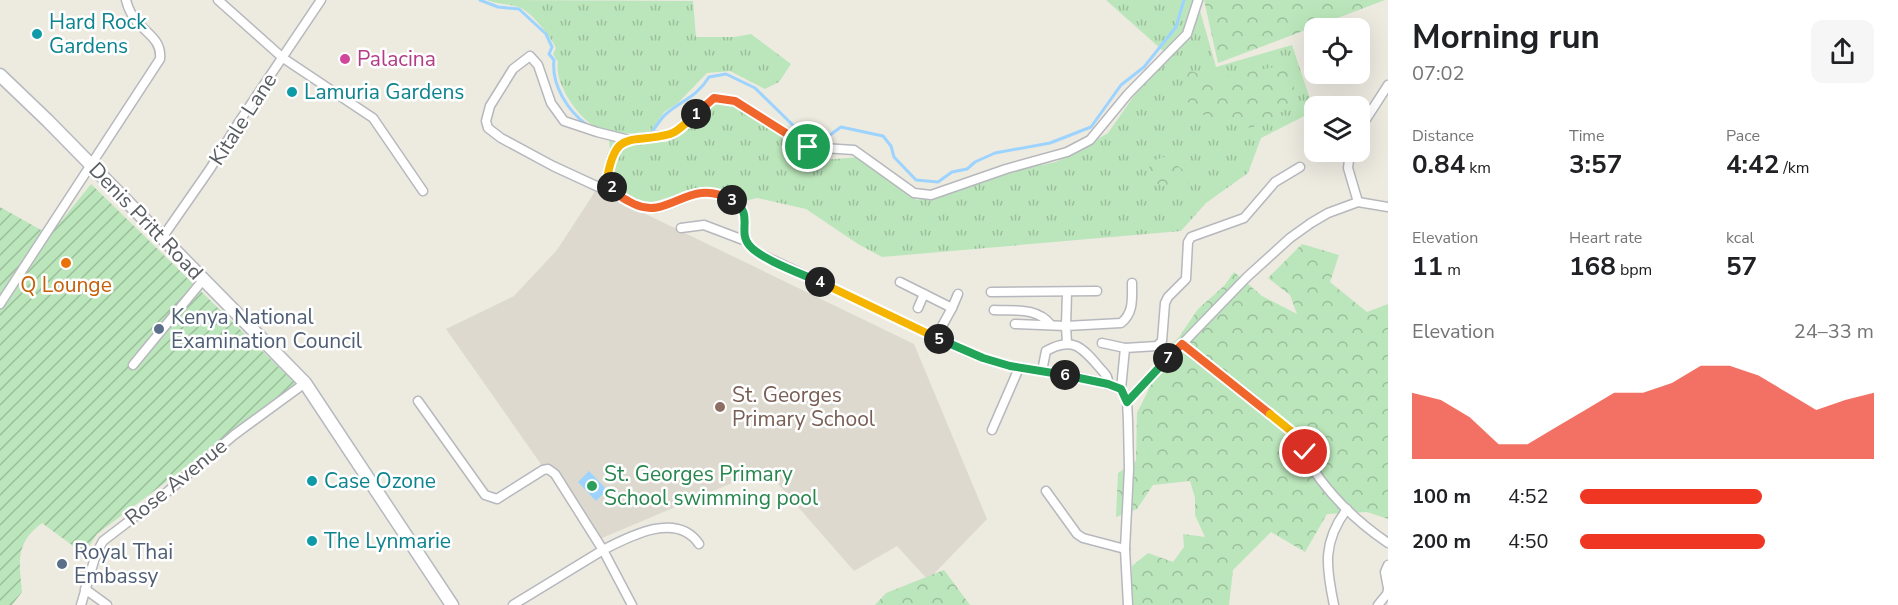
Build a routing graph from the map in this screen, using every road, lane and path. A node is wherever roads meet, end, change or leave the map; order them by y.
1 (126, 0) edge
2 (218, 0) edge
3 (321, 0) edge
4 (1198, 0) edge
5 (283, 58) junction
6 (0, 75) edge
7 (1388, 85) edge
8 (1370, 113) edge
9 (629, 140) junction
10 (1349, 162) edge
11 (90, 164) junction
12 (1300, 167) dead end
13 (423, 190) dead end
14 (619, 196) junction
15 (1358, 202) junction
16 (1388, 207) edge
17 (681, 228) dead end
18 (162, 238) junction
19 (746, 241) junction
20 (203, 280) junction
21 (900, 282) dead end
22 (1132, 283) dead end
23 (1096, 291) dead end
24 (991, 292) dead end
25 (1067, 292) junction
26 (924, 294) junction
27 (958, 294) dead end
28 (0, 304) edge
29 (918, 308) dead end
30 (952, 308) junction
31 (994, 310) dead end
32 (1015, 324) dead end
33 (1051, 325) junction
34 (1066, 326) junction
35 (936, 337) junction
36 (1067, 343) junction
37 (1102, 343) dead end
38 (1182, 344) junction
39 (1125, 348) junction
40 (133, 365) dead end
41 (1019, 368) junction
42 (1042, 371) junction
43 (305, 383) junction
44 (1108, 384) junction
45 (1121, 389) junction
46 (418, 401) dead end
47 (1127, 402) junction
48 (992, 430) dead end
49 (1046, 491) dead end
50 (1347, 509) junction
51 (1388, 543) edge
52 (699, 544) dead end
53 (1125, 549) junction
54 (603, 550) junction
55 (1388, 565) edge
56 (85, 589) junction
57 (1388, 589) edge
58 (81, 605) edge
59 (107, 605) edge
60 (452, 605) edge
61 (513, 605) edge
62 (633, 605) edge
63 (1128, 605) edge
64 (1334, 605) edge
65 (1378, 605) edge

1 - 11 street
2 - 5 street
3 - 5 street, Kitale Lane
4 - 9 street
5 - 13 street
5 - 18 street, Kitale Lane
6 - 11 main road, Denis Pritt Road
7 - 8 street
9 - 14 street
9 - 14 street
10 - 15 street
11 - 18 main road, Denis Pritt Road
11 - 28 street
12 - 39 street
14 - 19 street
15 - 16 street
15 - 38 street
17 - 19 street
18 - 20 main road, Denis Pritt Road
19 - 35 street
20 - 40 street
20 - 43 main road, Denis Pritt Road
21 - 26 street
22 - 34 street
23 - 25 street
24 - 25 street
25 - 34 street
26 - 29 street
26 - 30 street
27 - 30 street
30 - 35 street
31 - 33 street
32 - 33 street
33 - 34 street
34 - 36 street
35 - 41 street
36 - 42 street
36 - 44 street
37 - 39 street
38 - 47 street
38 - 50 street
39 - 45 street
41 - 42 street
41 - 48 street
42 - 44 street
43 - 56 street, Rose Avenue
43 - 60 main road, Denis Pritt Road
44 - 45 street
45 - 47 street
46 - 54 street
47 - 53 street
49 - 53 street
50 - 51 street
50 - 64 street
52 - 54 street
53 - 63 street
54 - 61 street
54 - 62 street
55 - 57 street
56 - 58 street, Rose Avenue
56 - 59 street
57 - 65 street

